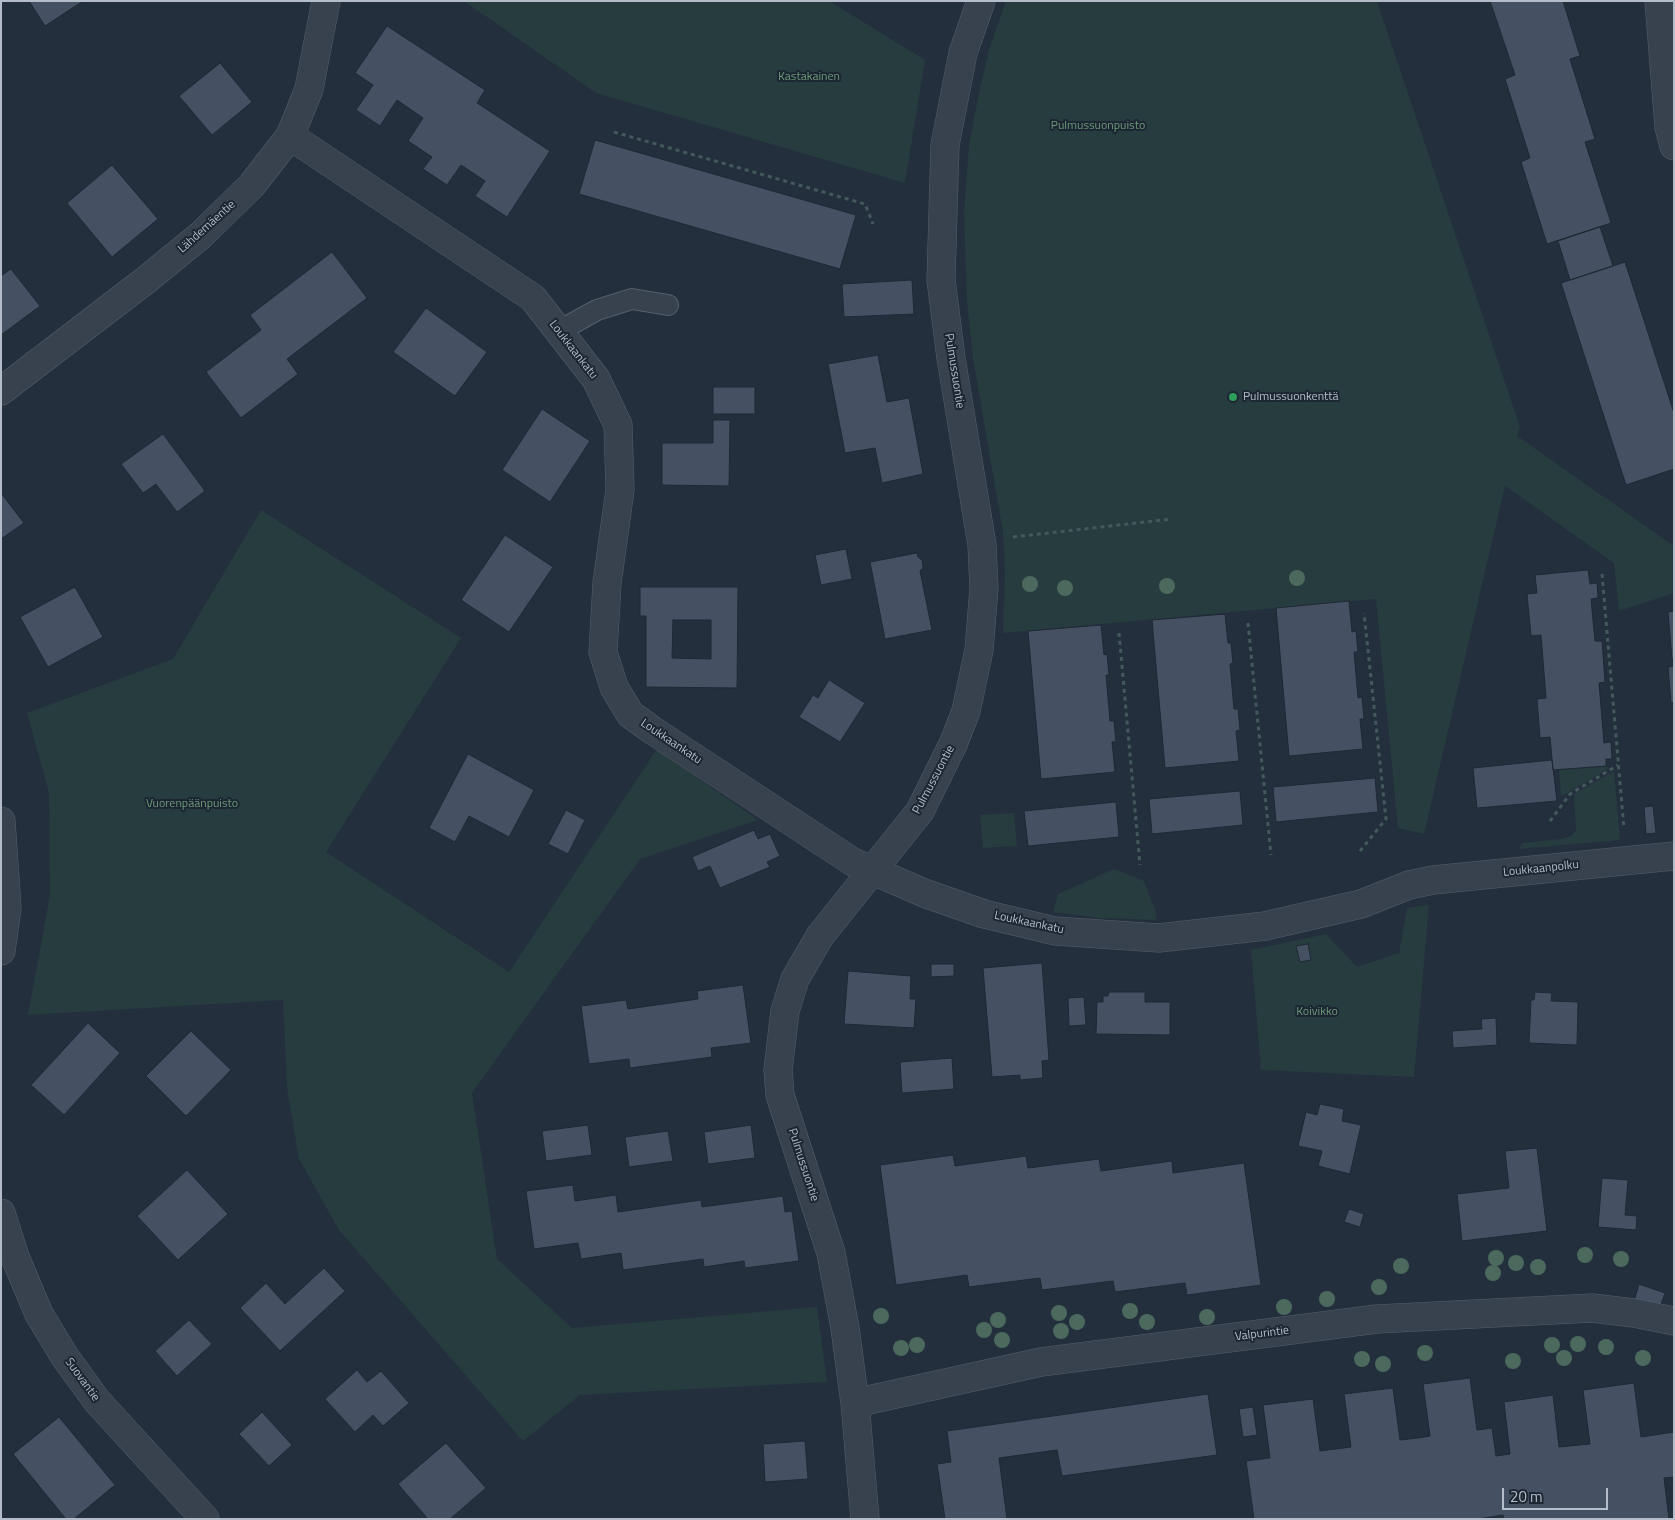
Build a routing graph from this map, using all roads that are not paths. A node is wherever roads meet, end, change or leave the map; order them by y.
1 (326, 1) edge
2 (981, 1) edge
3 (1659, 1) edge
4 (290, 136) junction
5 (1674, 146) edge
6 (668, 305) dead end
7 (559, 331) junction
8 (1, 391) edge
9 (1, 821) edge
10 (1674, 856) edge
11 (873, 870) junction
12 (1409, 885) joint
13 (1, 951) edge
14 (1, 1214) edge
15 (1674, 1321) edge
16 (855, 1403) junction
17 (205, 1519) edge
18 (865, 1519) edge

1 - 4 street, Lähdemäentie
2 - 11 street, Pulmussuontie
3 - 5 street
4 - 7 street, Loukkaankatu
4 - 8 street, Lähdemäentie
6 - 7 lane
7 - 11 street, Loukkaankatu
9 - 13 street
10 - 12 street, Loukkaanpolku
11 - 12 street, Loukkaankatu
11 - 16 street, Pulmussuontie
14 - 17 street, Suovantie
15 - 16 street, Valpurintie
16 - 18 street, Pulmussuontie

